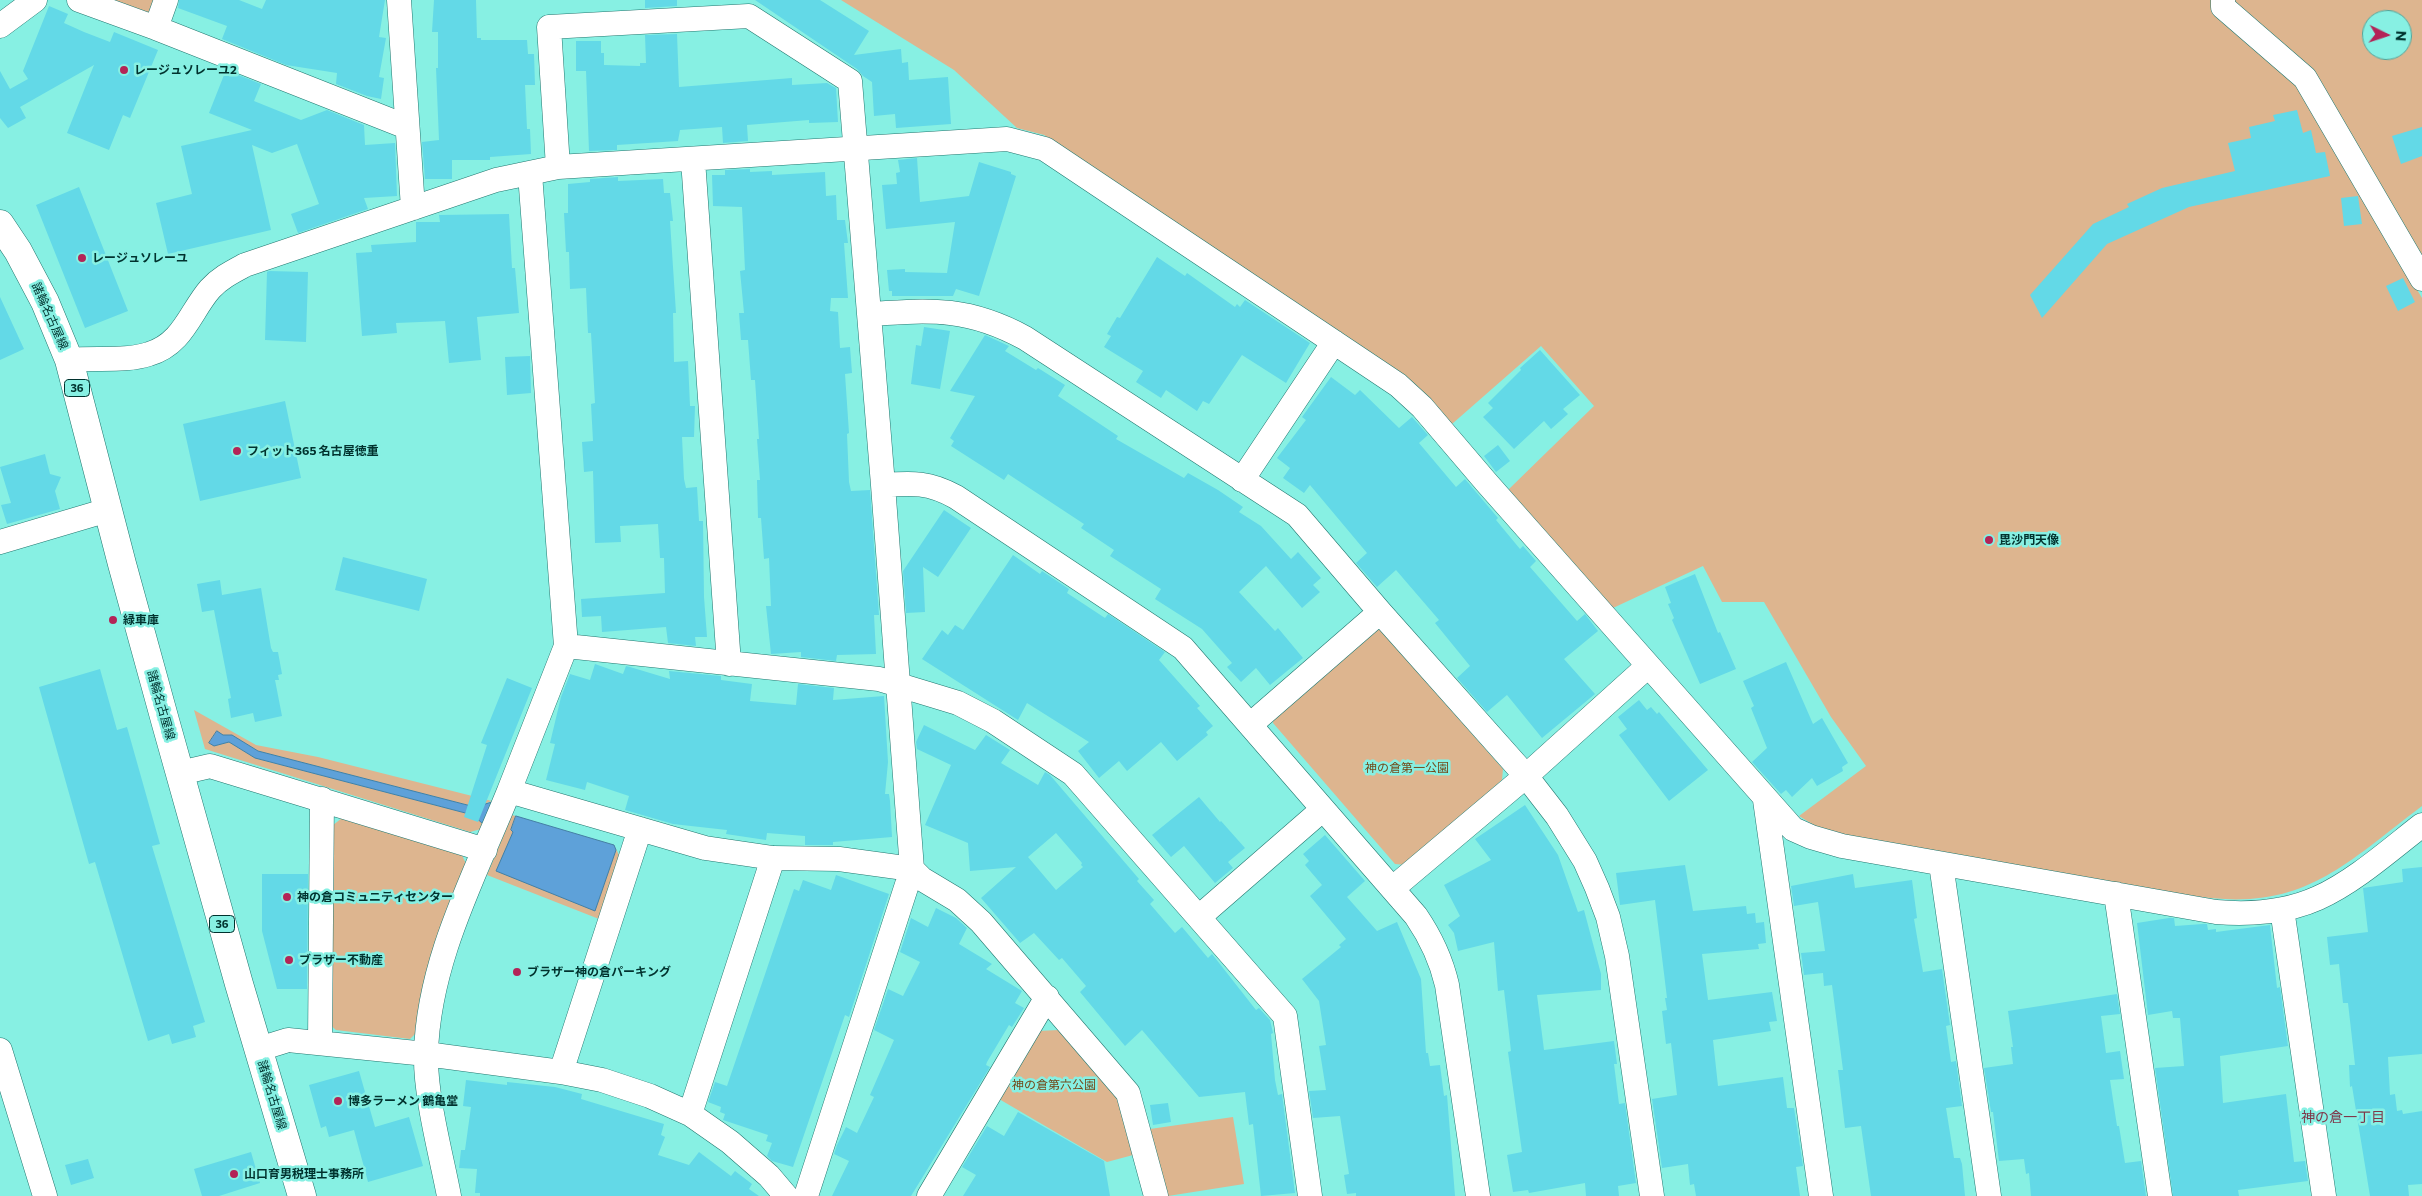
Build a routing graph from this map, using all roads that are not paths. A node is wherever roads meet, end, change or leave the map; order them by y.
1 (35, 0) edge
2 (80, 0) edge
3 (166, 0) edge
4 (398, 0) edge
5 (2223, 0) edge
6 (0, 26) edge
7 (156, 28) junction
8 (407, 127) junction
9 (855, 150) junction
10 (693, 160) junction
11 (558, 167) junction
12 (530, 174) junction
13 (412, 208) junction
14 (0, 224) edge
15 (2422, 279) edge
16 (869, 314) junction
17 (1334, 342) junction
18 (69, 360) junction
19 (1242, 480) junction
20 (883, 485) junction
21 (108, 510) junction
22 (0, 542) edge
23 (1380, 612) junction
24 (566, 646) junction
25 (729, 664) junction
26 (1648, 666) junction
27 (898, 685) junction
28 (1250, 725) junction
29 (180, 773) junction
30 (1526, 776) junction
31 (509, 791) junction
32 (322, 799) junction
33 (1765, 800) junction
34 (1322, 810) junction
35 (2422, 825) edge
36 (640, 829) junction
37 (485, 850) junction
38 (773, 858) junction
39 (1941, 864) junction
40 (912, 869) junction
41 (1393, 888) junction
42 (2116, 894) junction
43 (2282, 909) junction
44 (1200, 917) junction
45 (1047, 998) junction
46 (320, 1043) junction
47 (259, 1049) junction
48 (0, 1050) edge
49 (426, 1054) junction
50 (561, 1072) junction
51 (690, 1114) junction
52 (45, 1196) edge
53 (302, 1196) edge
54 (449, 1196) edge
55 (786, 1196) edge
56 (806, 1196) edge
57 (929, 1196) edge
58 (1156, 1196) edge
59 (1310, 1196) edge
60 (1478, 1196) edge
61 (1652, 1196) edge
62 (1821, 1196) edge
63 (1989, 1196) edge
64 (2160, 1196) edge
65 (2324, 1196) edge

1 - 6 street
2 - 7 street
3 - 7 street
4 - 8 street
5 - 15 street
7 - 8 street
8 - 13 street
9 - 10 street
9 - 11 street
9 - 16 street
9 - 17 street
10 - 11 street
10 - 25 street
11 - 12 street
12 - 13 street
12 - 24 street
13 - 18 street
14 - 18 main road, 諸輪名古屋線 / 36
16 - 19 street
16 - 20 street
17 - 19 street
17 - 26 street
18 - 21 main road, 諸輪名古屋線 / 36
19 - 23 street
20 - 27 street
20 - 28 street
21 - 22 street
21 - 29 main road, 諸輪名古屋線 / 36
23 - 28 street
23 - 30 street
24 - 25 street
24 - 31 street
25 - 27 street
26 - 30 street
26 - 33 street
27 - 40 street
27 - 44 street
28 - 34 street
29 - 32 street
29 - 47 main road, 諸輪名古屋線 / 36
30 - 41 street
30 - 61 street
31 - 36 street
31 - 37 street
32 - 37 street
32 - 46 street
33 - 39 street
33 - 62 street
34 - 41 street
34 - 44 street
35 - 43 street
36 - 38 street
36 - 50 street
37 - 49 street
38 - 40 street
38 - 51 street
39 - 42 street
39 - 63 street
40 - 45 street
40 - 56 street
41 - 60 street
42 - 43 street
42 - 64 street
43 - 65 street
44 - 59 street
45 - 57 street
45 - 58 street
46 - 47 street
46 - 49 street
47 - 53 main road, 諸輪名古屋線 / 36
48 - 52 street
49 - 50 street
49 - 54 street
50 - 51 street
51 - 55 street

